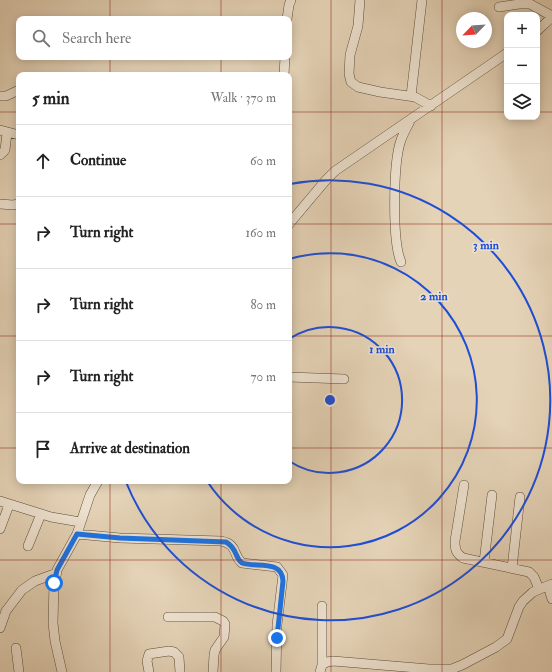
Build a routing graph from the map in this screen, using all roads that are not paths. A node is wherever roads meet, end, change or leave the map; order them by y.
1 (291, 0) edge
2 (360, 0) edge
3 (422, 0) edge
4 (499, 7) dead end
5 (287, 16) edge
6 (552, 17) edge
7 (540, 28) edge
8 (504, 55) edge
9 (285, 60) edge
10 (284, 72) edge
11 (16, 91) edge
12 (0, 96) edge
13 (411, 96) junction
14 (431, 106) junction
15 (410, 120) junction
16 (4, 131) edge
17 (16, 134) edge
18 (0, 155) edge
19 (0, 204) edge
20 (16, 205) edge
21 (292, 220) edge
22 (401, 262) dead end
23 (292, 377) edge
24 (344, 379) dead end
25 (96, 484) edge
26 (464, 485) dead end
27 (492, 496) dead end
28 (520, 497) dead end
29 (0, 502) edge
30 (9, 505) junction
31 (41, 514) junction
32 (80, 522) junction
33 (0, 529) edge
34 (77, 534) junction
35 (28, 546) dead end
36 (484, 562) junction
37 (512, 568) junction
38 (57, 572) junction
39 (550, 585) edge
40 (539, 589) junction
41 (552, 599) edge
42 (322, 606) dead end
43 (168, 617) dead end
44 (0, 628) edge
45 (16, 648) dead end
46 (348, 662) junction
47 (321, 669) edge
48 (384, 669) edge
49 (452, 670) edge
50 (19, 672) edge
51 (62, 672) edge
52 (149, 672) edge
53 (180, 672) edge
54 (213, 672) edge
55 (276, 672) edge
56 (350, 672) edge

1 - 5 street
2 - 13 street
3 - 13 street
4 - 6 street
6 - 7 street
8 - 14 street
9 - 10 street
11 - 12 street
13 - 14 street
14 - 15 street
15 - 21 street
15 - 22 street
16 - 17 street
16 - 18 street
19 - 20 street
23 - 24 street
25 - 32 street
26 - 36 street
27 - 36 street
28 - 37 street
29 - 30 street
30 - 31 street
30 - 33 street
31 - 32 street
31 - 35 street
32 - 34 street
34 - 38 street
34 - 55 street
36 - 37 street
37 - 40 street
38 - 44 street
38 - 51 street
39 - 40 street
39 - 41 street
40 - 49 street
42 - 47 street
43 - 54 street
45 - 50 street
46 - 47 street
46 - 48 street
46 - 56 street
48 - 49 street
52 - 53 street

